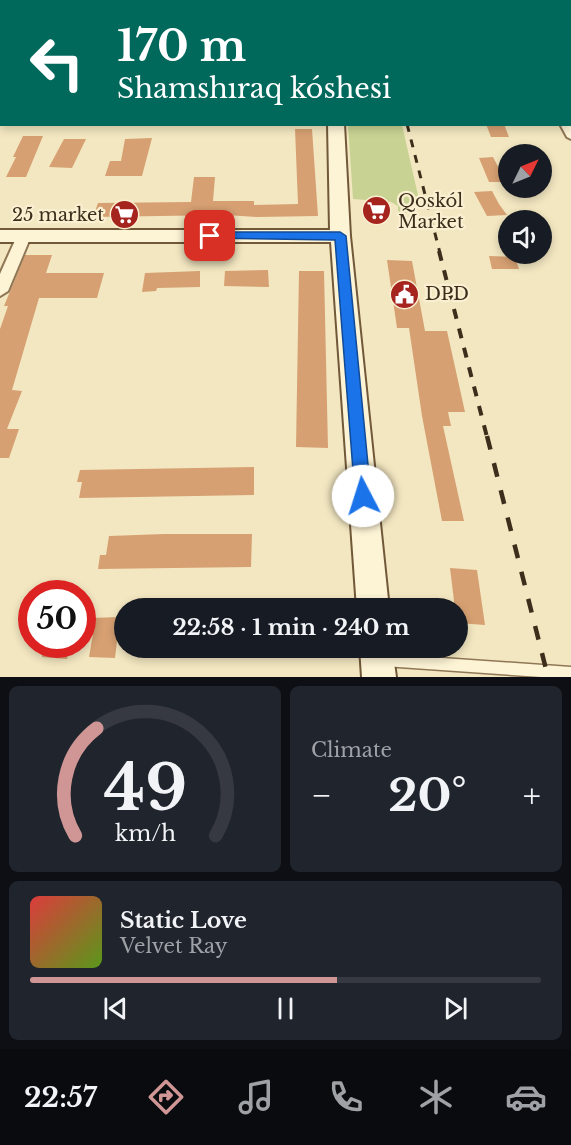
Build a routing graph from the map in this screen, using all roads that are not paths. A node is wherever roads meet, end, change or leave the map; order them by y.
1 (336, 126) edge
2 (0, 236) edge
3 (24, 236) junction
4 (340, 236) junction
5 (0, 291) edge
6 (372, 598) edge
7 (378, 662) edge
8 (571, 673) edge

1 - 4 main road
2 - 3 main road
3 - 4 main road
3 - 5 street
4 - 6 main road
7 - 8 lane

